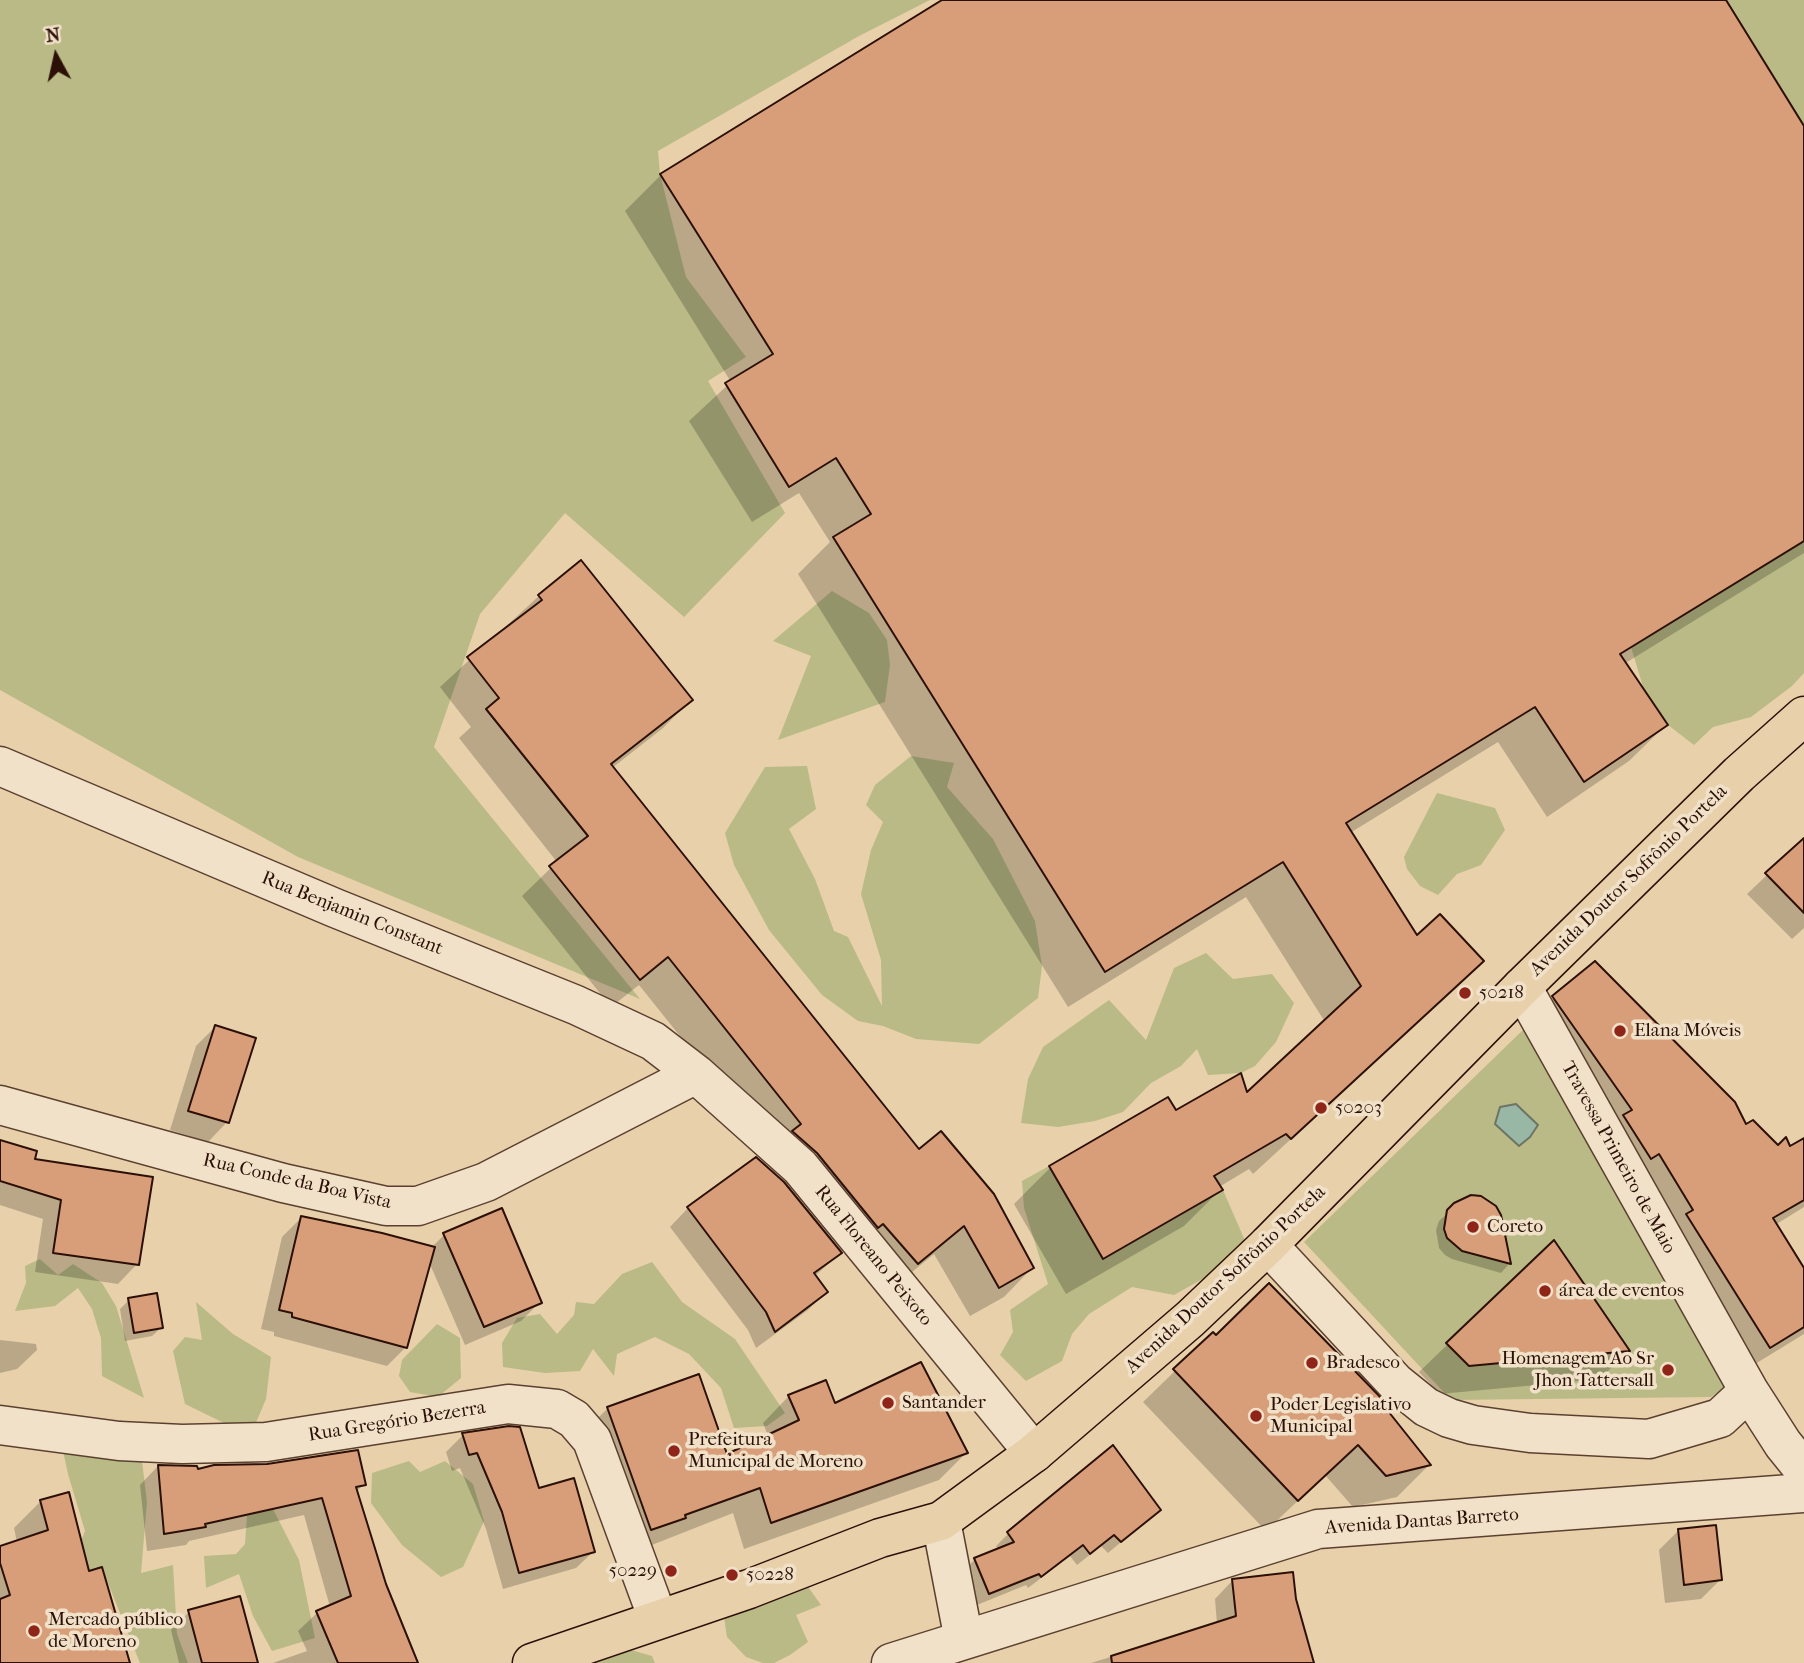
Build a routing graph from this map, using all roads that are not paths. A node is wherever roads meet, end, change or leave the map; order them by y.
1 (1804, 716) edge
2 (0, 766) edge
3 (1522, 987) junction
4 (696, 1074) junction
5 (0, 1105) edge
6 (1268, 1245) junction
7 (1749, 1391) junction
8 (0, 1425) edge
9 (1034, 1453) junction
10 (1804, 1470) edge
11 (1804, 1493) edge
12 (941, 1521) junction
13 (657, 1619) junction
14 (964, 1640) junction
15 (532, 1663) edge
16 (891, 1663) edge

1 - 3 main road, Avenida Doutor Sofrônio Portela
2 - 4 street, Rua Benjamin Constant
3 - 6 main road, Avenida Doutor Sofrônio Portela
3 - 7 street, Travessa Primeiro de Maio
4 - 5 street, Rua Conde da Boa Vista
4 - 9 street, Rua Floreano Peixoto
6 - 7 street
6 - 9 main road, Avenida Doutor Sofrônio Portela
7 - 10 street, Travessa Primeiro de Maio
8 - 13 street, Rua Gregório Bezerra
9 - 12 main road, Avenida Doutor Sofrônio Portela
11 - 14 street, Avenida Dantas Barreto
12 - 13 main road, Avenida Doutor Sofrônio Portela
12 - 14 street
13 - 15 main road, Avenida Doutor Sofrônio Portela
14 - 16 street, Avenida Dantas Barreto

